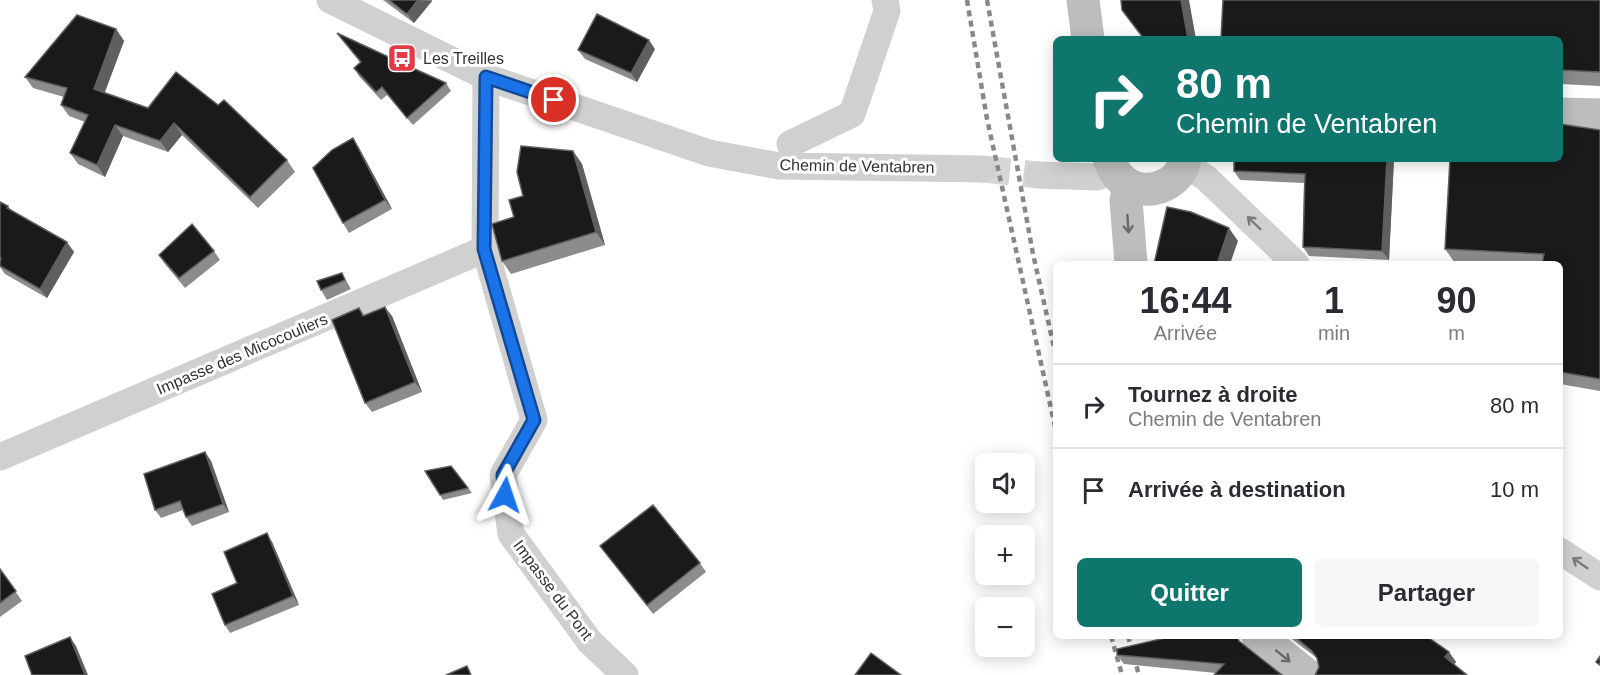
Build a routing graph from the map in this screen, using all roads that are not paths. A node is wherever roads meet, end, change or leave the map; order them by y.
1 (330, 0) edge
2 (885, 0) edge
3 (1083, 0) edge
4 (1088, 36) edge
5 (486, 77) junction
6 (1563, 114) edge
7 (1600, 115) edge
8 (790, 144) dead end
9 (1184, 162) edge
10 (1186, 162) edge
11 (983, 169) tunnel mouth
12 (1117, 172) edge
13 (1038, 175) tunnel mouth
14 (484, 249) junction
15 (1131, 261) edge
16 (1293, 261) edge
17 (0, 457) edge
18 (1563, 553) edge
19 (1600, 577) edge
20 (1262, 639) edge
21 (625, 675) edge
22 (1307, 675) edge

1 - 5 street, Chemin de Ventabren
2 - 8 street
3 - 4 street
5 - 11 street, Chemin de Ventabren
5 - 14 street, Impasse du Pont
6 - 7 street
9 - 12 street
16 -> 10 street
12 - 13 street
12 -> 15 street
14 - 17 street, Impasse des Micocouliers
14 - 21 street, Impasse du Pont
19 -> 18 street
20 -> 22 street

